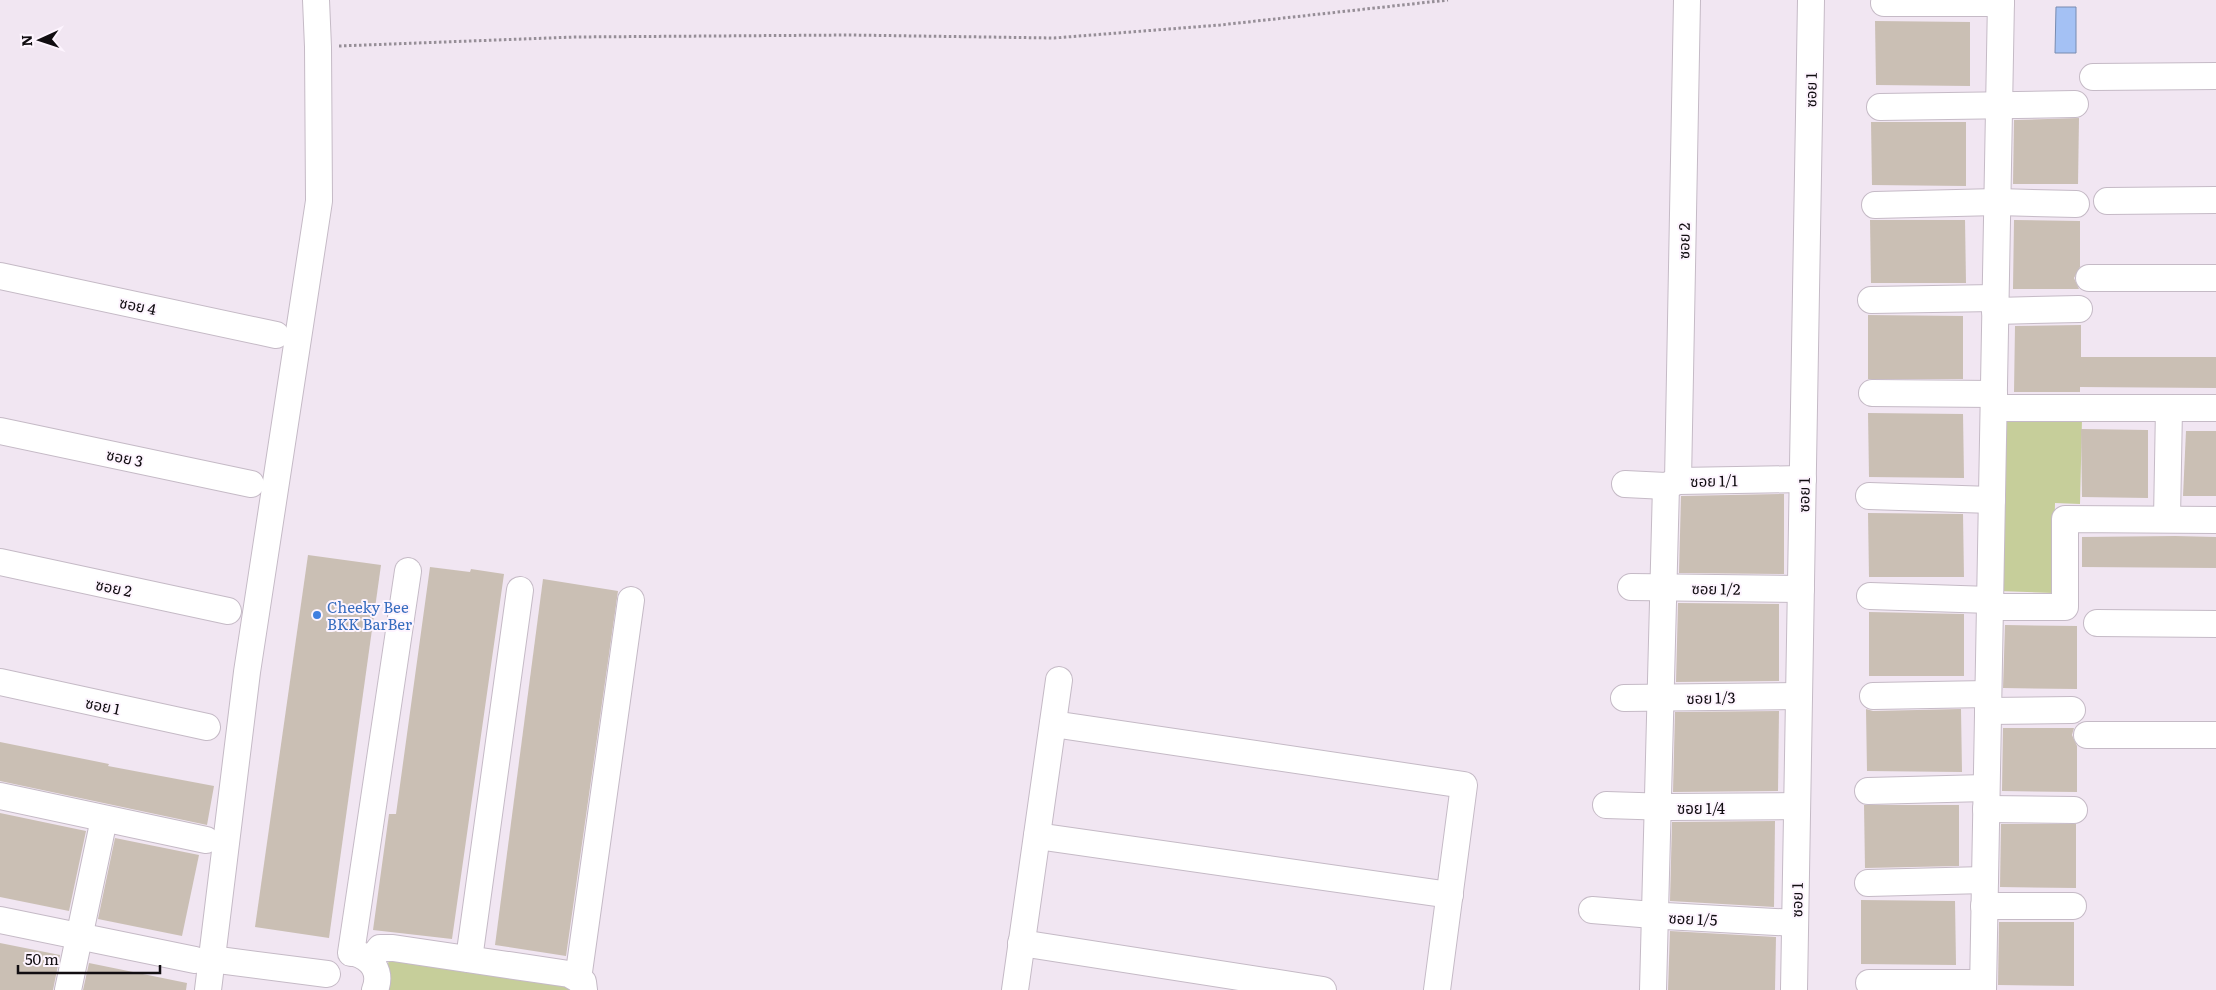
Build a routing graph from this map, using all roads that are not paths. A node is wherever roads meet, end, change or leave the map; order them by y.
1 (316, 0) edge
2 (1687, 0) edge
3 (1811, 0) edge
4 (2001, 2) edge
5 (1884, 3) dead end
6 (2216, 76) edge
7 (2093, 77) dead end
8 (2075, 104) dead end
9 (1999, 105) junction
10 (1880, 107) dead end
11 (2216, 200) edge
12 (2107, 201) dead end
13 (1997, 202) junction
14 (2076, 204) dead end
15 (1876, 205) dead end
16 (0, 276) edge
17 (2090, 278) dead end
18 (2216, 278) edge
19 (1871, 300) dead end
20 (1995, 305) junction
21 (2079, 310) dead end
22 (276, 335) dead end
23 (1872, 393) dead end
24 (1994, 401) junction
25 (2169, 408) junction
26 (2216, 408) edge
27 (0, 431) edge
28 (1803, 479) junction
29 (1672, 483) junction
30 (250, 484) dead end
31 (1625, 484) dead end
32 (1870, 496) dead end
33 (1992, 500) junction
34 (2167, 520) junction
35 (2216, 520) edge
36 (0, 562) edge
37 (408, 571) dead end
38 (1631, 587) dead end
39 (1664, 588) junction
40 (1801, 589) junction
41 (520, 590) dead end
42 (1870, 596) dead end
43 (631, 600) dead end
44 (1990, 603) junction
45 (228, 611) dead end
46 (2097, 623) dead end
47 (2216, 624) edge
48 (1059, 680) dead end
49 (0, 682) edge
50 (1799, 696) junction
51 (1873, 696) dead end
52 (1661, 697) junction
53 (1624, 698) dead end
54 (1988, 703) junction
55 (2072, 710) dead end
56 (1053, 724) junction
57 (207, 727) dead end
58 (2087, 735) dead end
59 (2216, 735) edge
60 (1868, 791) dead end
61 (0, 796) edge
62 (1986, 798) junction
63 (1606, 805) dead end
64 (1797, 806) junction
65 (1658, 807) junction
66 (2074, 810) dead end
67 (104, 818) junction
68 (1036, 836) junction
69 (206, 840) dead end
70 (1985, 880) junction
71 (1868, 883) dead end
72 (1450, 895) junction
73 (1984, 906) junction
74 (2073, 906) dead end
75 (1592, 910) dead end
76 (1655, 916) junction
77 (0, 920) edge
78 (1795, 923) junction
79 (80, 937) junction
80 (1021, 943) junction
81 (360, 957) junction
82 (469, 959) junction
83 (203, 960) junction
84 (328, 982) edge
85 (1869, 983) dead end
86 (581, 985) edge
87 (1983, 986) edge
88 (68, 990) edge
89 (208, 990) edge
90 (375, 990) edge
91 (1015, 990) edge
92 (1323, 990) edge
93 (1438, 990) edge
94 (1653, 990) edge
95 (1794, 990) edge

1 - 83 street
2 - 29 street, ซอย 2
3 - 28 street, ซอย 1
4 - 5 street
4 - 9 street
6 - 7 street
8 - 9 street
9 - 10 street
9 - 13 street
11 - 12 street
13 - 14 street
13 - 15 street
13 - 20 street
16 - 22 street, ซอย 4
17 - 18 street
19 - 20 street
20 - 21 street
20 - 24 street
23 - 24 street
24 - 25 street
24 - 33 street
25 - 26 street
25 - 34 street
27 - 30 street, ซอย 3
28 - 29 street, ซอย 1/1
28 - 40 street, ซอย 1
29 - 31 street, ซอย 1/1
29 - 39 street, ซอย 2
32 - 33 street
33 - 44 street
34 - 35 street
34 - 44 street
36 - 45 street, ซอย 2
37 - 81 street
38 - 39 street, ซอย 1/2
39 - 40 street, ซอย 1/2
39 - 52 street, ซอย 2
40 - 50 street, ซอย 1
41 - 82 street
42 - 44 street
43 - 86 street
44 - 54 street
46 - 47 street
48 - 56 street
49 - 57 street, ซอย 1
50 - 52 street, ซอย 1/3
50 - 64 street, ซอย 1
51 - 54 street
52 - 53 street, ซอย 1/3
52 - 65 street, ซอย 2
54 - 55 street
54 - 62 street
56 - 68 street
56 - 72 street
58 - 59 street
60 - 62 street
61 - 67 street
62 - 66 street
62 - 70 street
63 - 65 street, ซอย 1/4
64 - 65 street, ซอย 1/4
64 - 78 street, ซอย 1
65 - 76 street, ซอย 2
67 - 69 street
67 - 79 street
68 - 72 street
68 - 80 street
70 - 71 street
70 - 73 street
72 - 93 street
73 - 74 street
73 - 87 street
75 - 76 street, ซอย 1/5
76 - 78 street, ซอย 1/5
76 - 94 street, ซอย 2
77 - 79 street
78 - 95 street, ซอย 1
79 - 83 street
79 - 88 street
80 - 91 street
80 - 92 street
81 - 82 street
81 - 84 street
81 - 90 street
82 - 86 street
83 - 84 street
83 - 89 street
85 - 87 street

